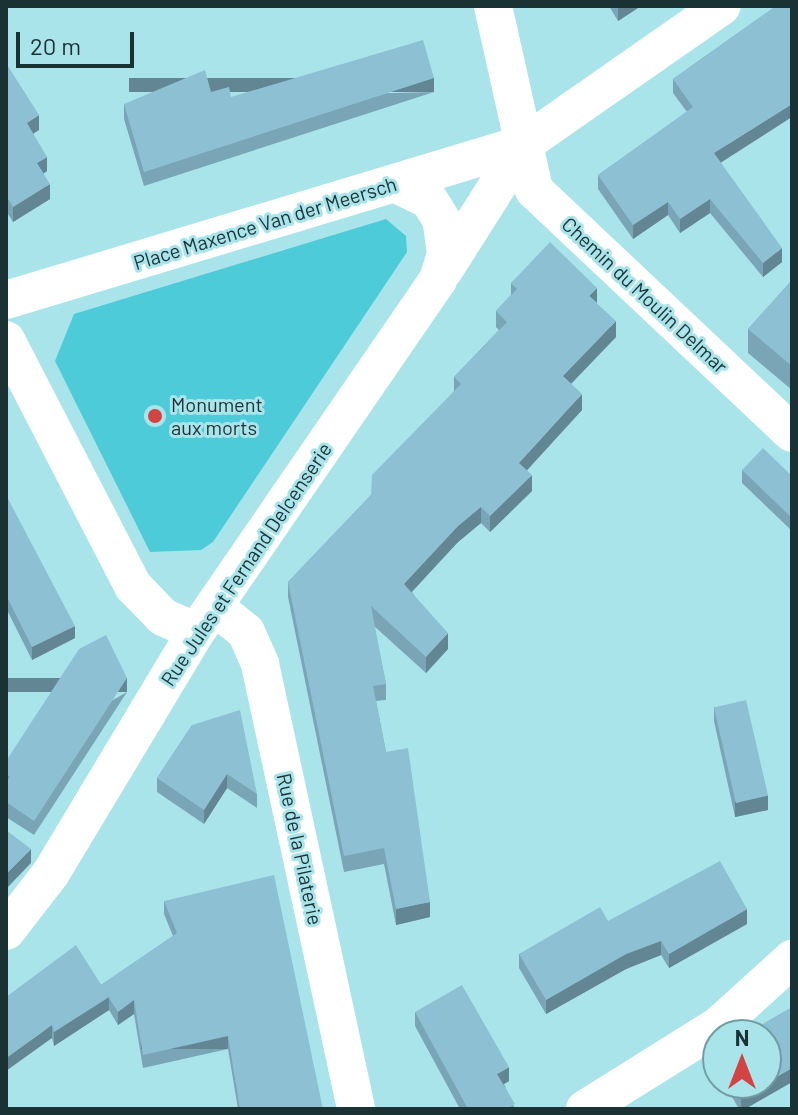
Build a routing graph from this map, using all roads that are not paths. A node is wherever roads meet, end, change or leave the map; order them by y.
1 (493, 6) edge
2 (722, 6) edge
3 (524, 144) junction
4 (396, 184) junction
5 (438, 280) junction
6 (6, 300) edge
7 (6, 340) edge
8 (792, 433) edge
9 (205, 619) junction
10 (6, 931) edge
11 (792, 959) edge
12 (636, 1096) edge
13 (356, 1109) edge
14 (585, 1109) edge

1 - 3 street, Chemin du Moulin Delmar
2 - 3 street
3 - 4 street, Place Maxence Van der Meersch
3 - 5 street, Rue Jules et Fernand Delcenserie
3 - 8 street, Chemin du Moulin Delmar
4 - 5 street, Rue Jules et Fernand Delcenserie
4 - 6 street, Place Maxence Van der Meersch
5 - 9 street, Rue Jules et Fernand Delcenserie
7 - 9 street
9 - 10 street, Rue Jules et Fernand Delcenserie
9 - 13 street, Rue de la Pilaterie
11 - 12 street
12 - 14 street

